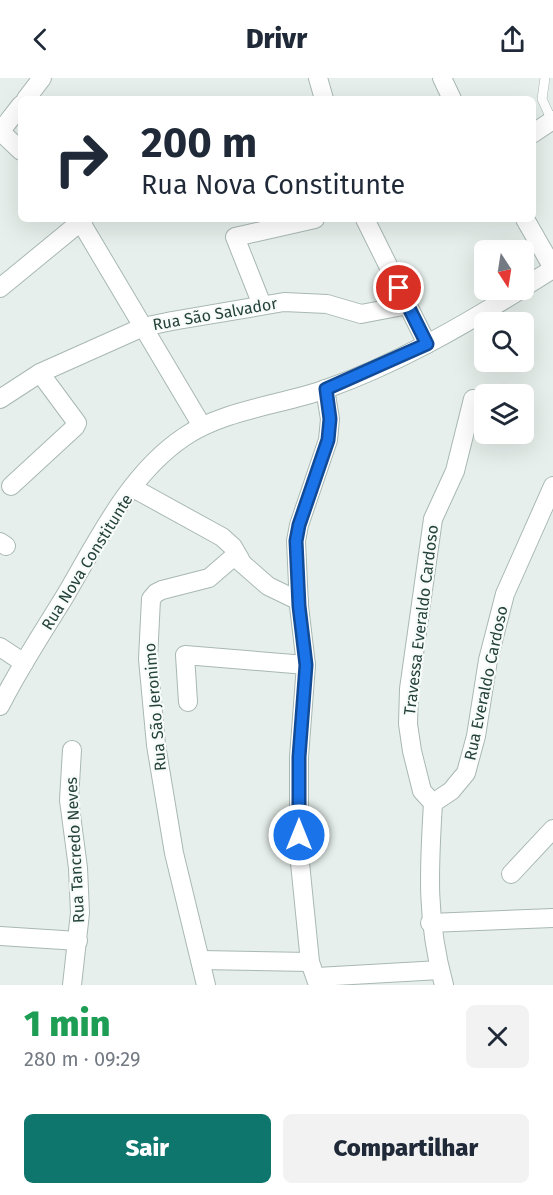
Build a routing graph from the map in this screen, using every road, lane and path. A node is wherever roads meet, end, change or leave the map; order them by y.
1 (42, 78) edge
2 (318, 78) edge
3 (442, 78) edge
4 (545, 78) edge
5 (28, 96) edge
6 (323, 96) edge
7 (451, 96) edge
8 (18, 109) edge
9 (552, 121) edge
10 (0, 131) edge
11 (536, 131) edge
12 (18, 148) edge
13 (80, 222) edge
14 (83, 222) edge
15 (302, 222) edge
16 (366, 222) edge
17 (527, 222) edge
18 (553, 268) edge
19 (534, 280) edge
20 (0, 288) edge
21 (502, 300) edge
22 (262, 305) junction
23 (408, 306) junction
24 (143, 327) junction
25 (427, 344) junction
26 (40, 373) junction
27 (326, 389) junction
28 (0, 399) edge
29 (473, 399) dead end
30 (202, 426) junction
31 (11, 486) dead end
32 (553, 486) edge
33 (133, 488) junction
34 (240, 560) junction
35 (299, 601) junction
36 (0, 647) edge
37 (24, 663) junction
38 (306, 665) junction
39 (188, 702) dead end
40 (0, 706) edge
41 (72, 750) dead end
42 (433, 803) junction
43 (553, 829) edge
44 (511, 874) dead end
45 (553, 918) edge
46 (430, 923) junction
47 (0, 936) edge
48 (78, 941) junction
49 (201, 960) junction
50 (315, 975) edge
51 (442, 978) edge
52 (72, 985) edge
53 (206, 985) edge

1 - 5 street
2 - 6 street
3 - 7 street
4 - 9 lane
8 - 10 street
9 - 11 street
10 - 12 street
13 - 20 street
14 - 24 street
15 - 22 street
16 - 23 street
17 - 18 street
18 - 19 street, Rua Nova Constitunte
21 - 25 street, Rua Nova Constitunte
22 - 23 street, Rua São Salvador
22 - 24 street, Rua São Salvador
23 - 25 street
24 - 26 street, Rua São Salvador
24 - 30 street
25 - 27 street, Rua Nova Constitunte
26 - 28 street, Rua São Salvador
26 - 31 street
27 - 30 street, Rua Nova Constitunte
27 - 35 street
29 - 42 street, Travessa Everaldo Cardoso
30 - 33 street, Rua Nova Constitunte
32 - 42 street, Rua Everaldo Cardoso
33 - 34 street
33 - 37 street, Rua Nova Constitunte
34 - 35 street
34 - 49 street, Rua São Jeronimo
35 - 38 street
36 - 37 street
37 - 40 street, Rua Nova Constitunte
38 - 39 street
38 - 50 street
41 - 48 street, Rua Tancredo Neves
42 - 46 street
43 - 44 street
45 - 46 street
46 - 51 street
47 - 48 street
48 - 52 street, Rua Tancredo Neves
49 - 50 street
49 - 53 street, Rua São Jeronimo
50 - 51 street

